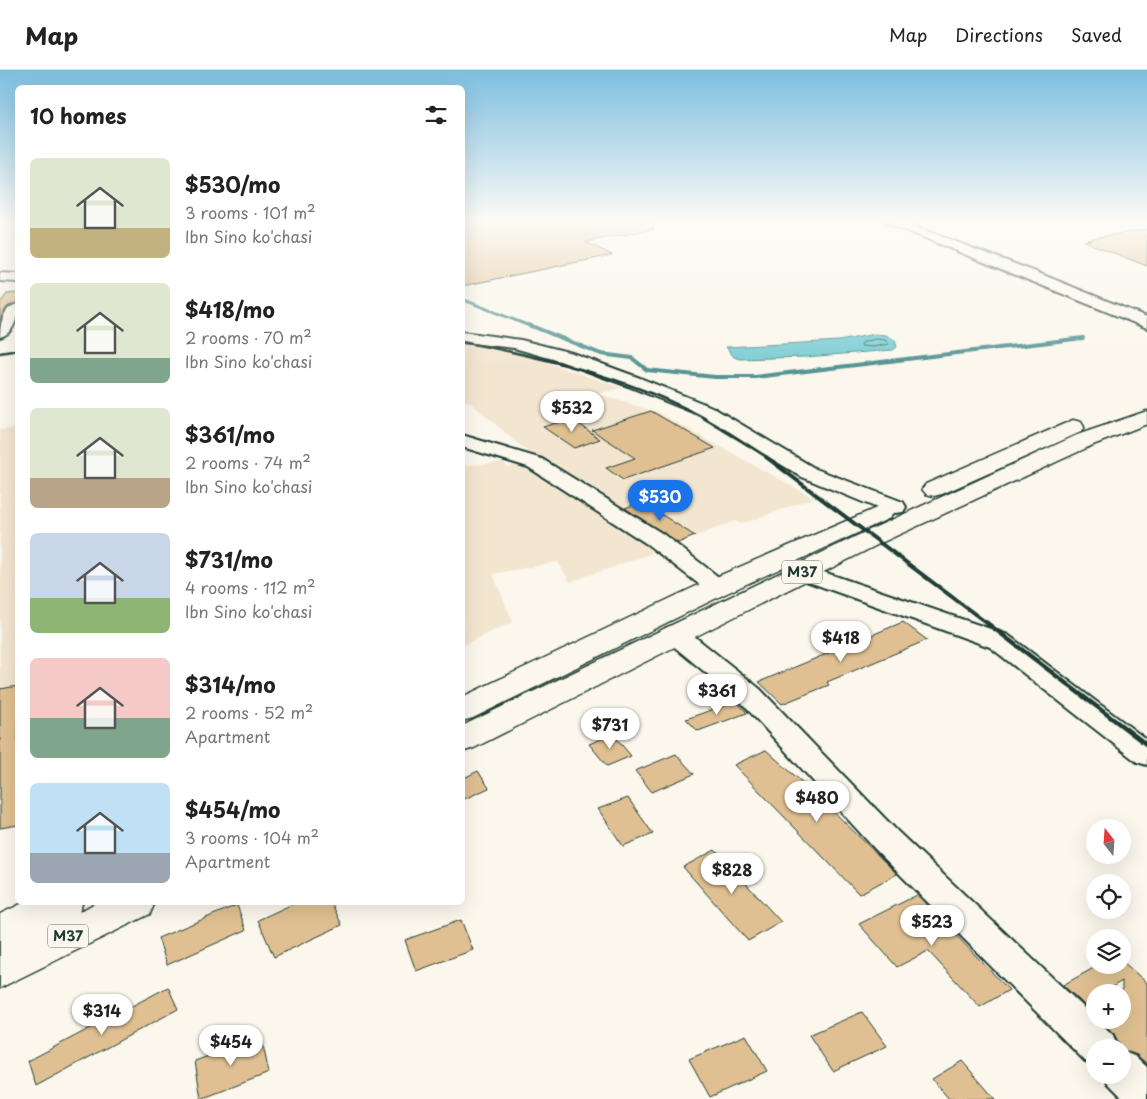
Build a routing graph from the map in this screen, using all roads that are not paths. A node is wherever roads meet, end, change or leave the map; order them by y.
1 (1013, 270) edge
2 (0, 277) edge
3 (15, 278) edge
4 (15, 312) edge
5 (1147, 323) edge
6 (0, 332) edge
7 (465, 337) edge
8 (1147, 400) edge
9 (1147, 417) edge
10 (465, 442) edge
11 (896, 507) junction
12 (803, 572) junction
13 (717, 587) junction
14 (675, 634) junction
15 (524, 695) junction
16 (465, 709) edge
17 (465, 738) edge
18 (1147, 755) edge
19 (58, 905) edge
20 (130, 905) edge
21 (0, 933) edge
22 (0, 970) edge
23 (1090, 1039) edge
24 (1131, 1079) edge
25 (1147, 1094) edge

1 - 5 street
2 - 3 street
4 - 6 street
7 - 11 street
8 - 11 highway, M37
9 - 12 highway, M37
10 - 13 street
11 - 13 highway, M37
12 - 14 highway, M37
12 - 18 street
13 - 15 highway, M37
14 - 15 highway, M37
14 - 23 street
15 - 16 highway, M37
15 - 17 highway, M37
19 - 21 highway, M37
20 - 22 highway, M37
24 - 25 street

